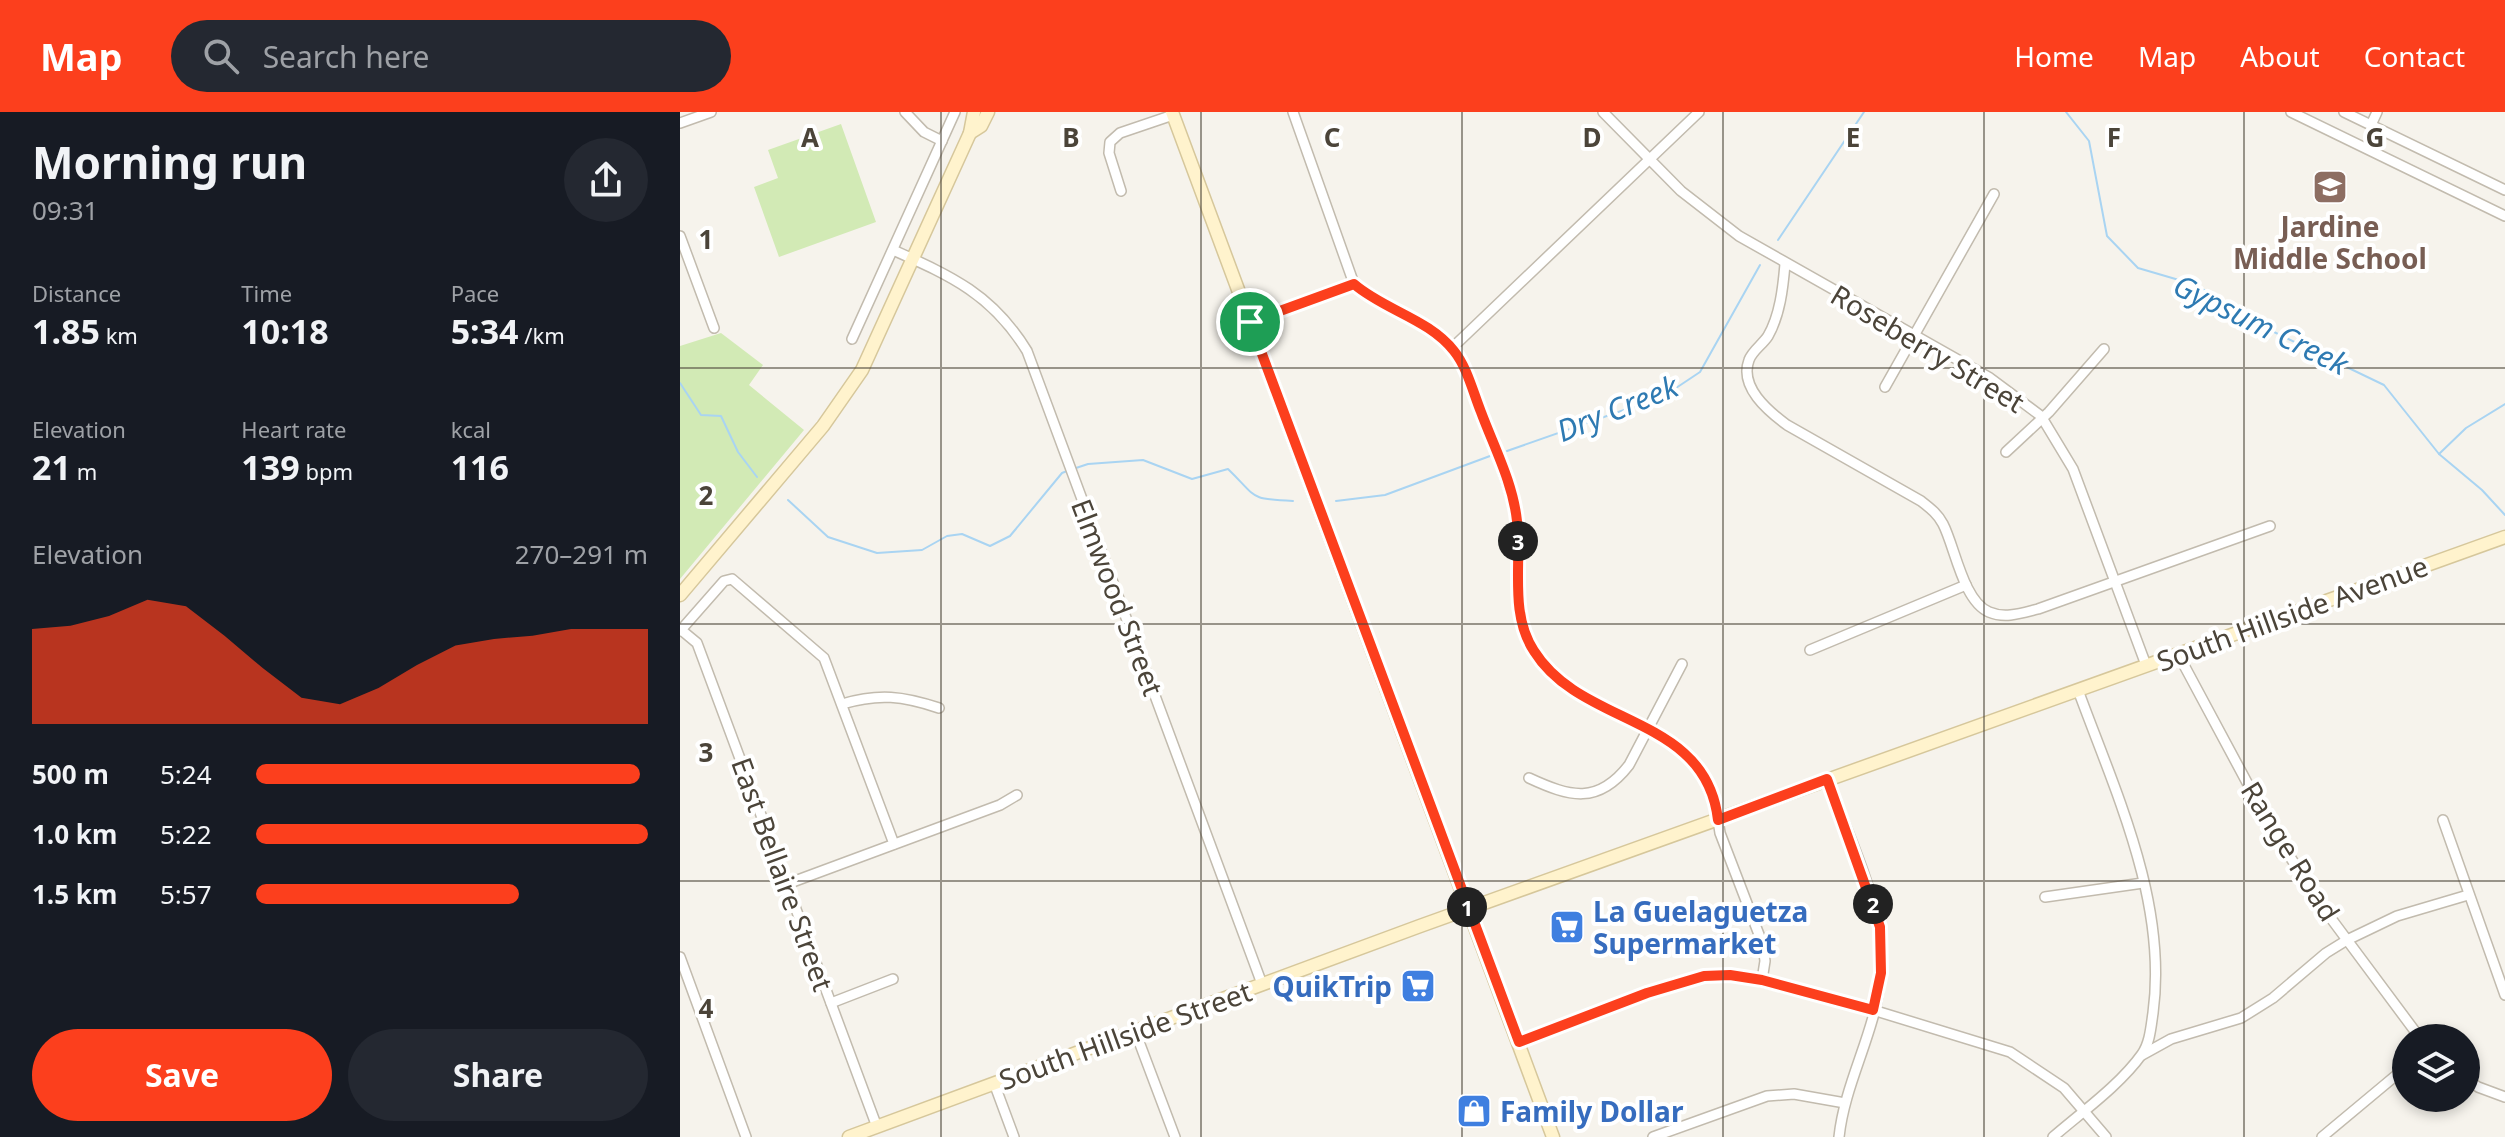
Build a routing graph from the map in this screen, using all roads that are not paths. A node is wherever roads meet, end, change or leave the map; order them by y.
1 (711, 112) edge
2 (905, 112) edge
3 (955, 112) edge
4 (974, 112) edge
5 (988, 112) edge
6 (1293, 112) edge
7 (1603, 112) edge
8 (1699, 112) edge
9 (2344, 112) edge
10 (2377, 112) edge
11 (2294, 113) edge
12 (1173, 114) edge
13 (680, 123) edge
14 (2371, 125) junction
15 (970, 133) junction
16 (942, 141) junction
17 (1650, 158) junction
18 (2505, 190) edge
19 (1121, 191) dead end
20 (1994, 194) dead end
21 (2505, 216) edge
22 (680, 236) edge
23 (893, 250) junction
24 (913, 259) junction
25 (1785, 264) junction
26 (1354, 284) junction
27 (1250, 322) junction
28 (714, 328) dead end
29 (1913, 336) junction
30 (852, 339) dead end
31 (1452, 348) junction
32 (2104, 349) dead end
33 (1885, 387) dead end
34 (2042, 419) junction
35 (2006, 452) dead end
36 (2270, 526) dead end
37 (2505, 537) edge
38 (2115, 581) junction
39 (1966, 585) junction
40 (680, 595) edge
41 (680, 630) edge
42 (1810, 650) dead end
43 (2178, 654) junction
44 (1682, 664) dead end
45 (2146, 665) junction
46 (2078, 690) junction
47 (842, 704) junction
48 (939, 708) dead end
49 (1648, 729) junction
50 (1529, 778) dead end
51 (1827, 779) junction
52 (1017, 795) dead end
53 (1718, 820) junction
54 (2443, 820) dead end
55 (894, 844) junction
56 (2143, 883) junction
57 (787, 884) junction
58 (2468, 895) junction
59 (2045, 897) dead end
60 (1468, 910) junction
61 (2347, 940) junction
62 (680, 957) edge
63 (893, 979) dead end
64 (1762, 980) junction
65 (1262, 984) junction
66 (2505, 995) edge
67 (831, 1003) junction
68 (1873, 1010) junction
69 (2410, 1024) edge
70 (1135, 1031) junction
71 (1519, 1042) junction
72 (2139, 1057) junction
73 (2392, 1079) edge
74 (994, 1083) junction
75 (2480, 1088) edge
76 (2505, 1097) edge
77 (1845, 1103) junction
78 (2084, 1111) junction
79 (1686, 1124) junction
80 (877, 1127) junction
81 (746, 1137) edge
82 (849, 1137) edge
83 (1014, 1137) edge
84 (1175, 1137) edge
85 (1553, 1137) edge
86 (1653, 1137) edge
87 (1691, 1137) edge
88 (1839, 1137) edge
89 (2053, 1137) edge
90 (2106, 1137) edge
91 (2322, 1137) edge

1 - 13 street
2 - 16 street
3 - 16 street
4 - 15 main road
5 - 15 main road
6 - 26 street
7 - 17 street, Roseberry Street
8 - 17 street
9 - 14 street
10 - 14 street
11 - 21 street
12 - 19 street
12 - 27 main road
14 - 18 street
15 - 24 main road
16 - 23 street
17 - 25 street, Roseberry Street
17 - 31 street
20 - 29 street
22 - 28 street
23 - 24 street, Elmwood Street
23 - 30 street
24 - 40 main road
24 - 65 street, Elmwood Street
25 - 29 street, Roseberry Street
25 - 39 street
26 - 27 street
26 - 31 street
27 - 60 main road
29 - 33 street
29 - 34 street, Roseberry Street
31 - 49 street
32 - 34 street
34 - 35 street
34 - 38 street, Roseberry Street
36 - 38 street
37 - 43 main road, South Hillside Avenue
38 - 39 street
38 - 45 street, Roseberry Street
39 - 42 street
41 - 47 street
41 - 57 street, East Bellaire Street
43 - 45 main road, South Hillside Avenue
43 - 61 street, Range Road
44 - 49 street
45 - 46 main road, South Hillside Avenue
46 - 51 main road, South Hillside Street
46 - 56 street
47 - 48 street
47 - 55 street
49 - 50 street
49 - 53 street
51 - 53 main road, South Hillside Street
51 - 68 street
52 - 55 street
53 - 60 main road, South Hillside Street
53 - 64 street
54 - 58 street
55 - 57 street
56 - 59 street
56 - 72 street
57 - 67 street, East Bellaire Street
58 - 61 street
58 - 66 street
60 - 65 main road, South Hillside Street
60 - 71 main road
61 - 69 street, Range Road
61 - 72 street
62 - 81 street
63 - 67 street
64 - 68 street
64 - 71 street
65 - 70 main road, South Hillside Street
67 - 80 street, East Bellaire Street
68 - 77 street
68 - 78 street
70 - 74 main road, South Hillside Street
70 - 84 street
71 - 85 main road
72 - 78 street
73 - 91 street
74 - 80 main road, South Hillside Street
74 - 83 street
75 - 76 street
77 - 79 street
77 - 88 street
78 - 89 street
78 - 90 street
79 - 86 street
79 - 87 street
80 - 82 main road, South Hillside Street

